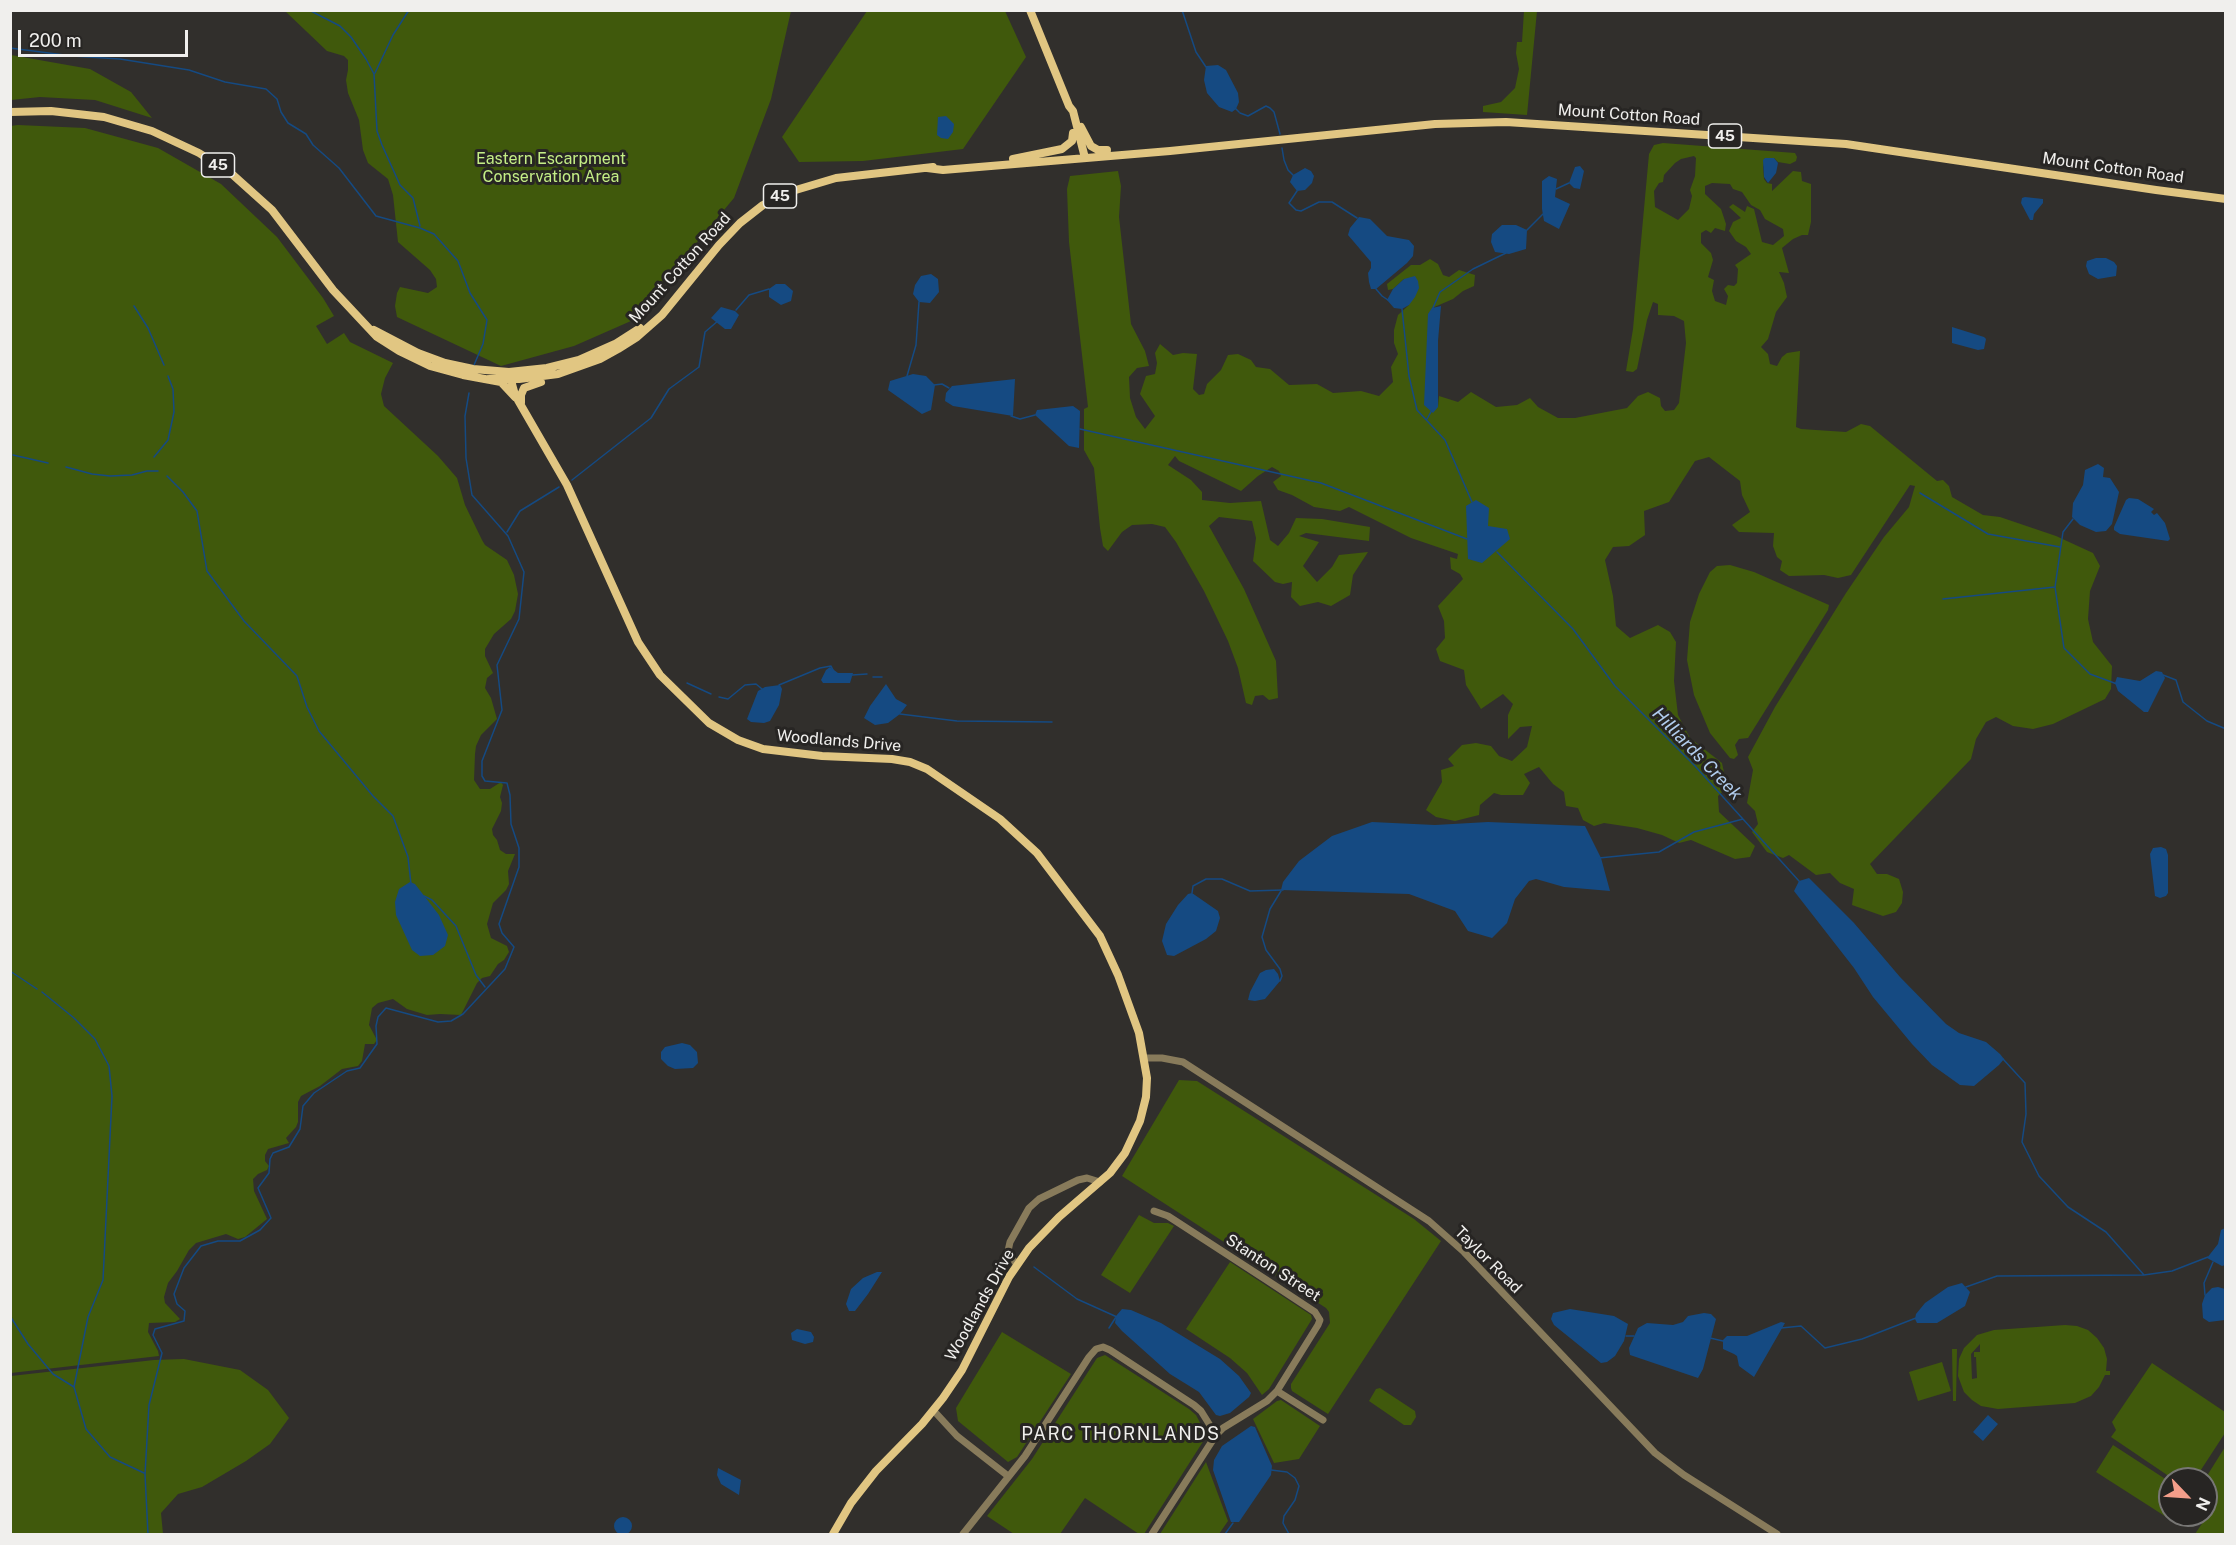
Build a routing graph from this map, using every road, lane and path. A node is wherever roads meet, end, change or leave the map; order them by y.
1 (1030, 10) edge
2 (1071, 108) junction
3 (10, 112) edge
4 (1073, 134) junction
5 (1208, 147) junction
6 (1107, 150) junction
7 (1082, 155) junction
8 (1013, 159) junction
9 (927, 168) junction
10 (2226, 199) edge
11 (673, 301) junction
12 (370, 328) junction
13 (384, 334) junction
14 (600, 360) junction
15 (523, 371) junction
16 (514, 378) junction
17 (489, 379) junction
18 (522, 405) junction
19 (1145, 1058) junction
20 (1100, 1182) junction
21 (1155, 1211) dead end
22 (1017, 1264) junction
23 (1277, 1391) junction
24 (934, 1411) junction
25 (1323, 1420) dead end
26 (1216, 1436) junction
27 (1008, 1476) junction
28 (833, 1534) edge
29 (963, 1534) edge
30 (1152, 1534) edge
31 (1777, 1534) edge

1 - 2 main road
2 - 4 main road
2 - 6 main road
2 - 7 main road
3 - 12 main road, 45
4 - 7 main road
4 - 8 main road
5 - 6 main road, Mount Cotton Road
5 - 7 main road, Mount Cotton Road / 45
5 - 10 main road, Mount Cotton Road / 45
6 - 7 main road, Mount Cotton Road / 45
7 - 8 main road, Mount Cotton Road / 45
7 - 9 main road, Mount Cotton Road / 45
8 - 9 main road, Mount Cotton Road / 45
9 - 11 main road, Mount Cotton Road / 45
11 - 14 main road, Mount Cotton Road / 45
11 - 15 main road
12 - 13 main road
12 - 17 main road, Mount Cotton Road
13 - 15 main road
13 - 16 main road
14 - 16 main road, Mount Cotton Road / 45
14 - 18 main road
15 - 16 main road
16 - 17 main road, Mount Cotton Road / 45
16 - 18 main road
17 - 18 main road
18 - 19 main road, Woodlands Drive
19 - 20 main road, Woodlands Drive
19 - 31 street, Taylor Road
20 - 22 main road, Woodlands Drive
20 - 22 street
21 - 23 street, Stanton Street
22 - 24 main road, Woodlands Drive
23 - 25 street
23 - 26 street, Stanton Street
24 - 27 street
24 - 28 main road, Woodlands Drive
26 - 27 street
26 - 30 street, Stanton Street
27 - 29 street

